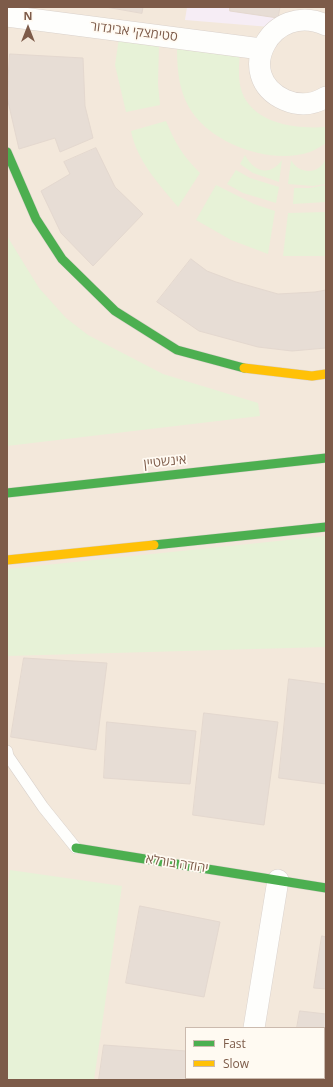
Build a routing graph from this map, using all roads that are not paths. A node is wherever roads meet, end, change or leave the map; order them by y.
1 (7, 16) edge
2 (326, 25) edge
3 (261, 49) junction
4 (326, 97) edge
5 (7, 152) edge
6 (326, 374) edge
7 (326, 458) edge
8 (7, 483) edge
9 (69, 486) junction
10 (7, 493) edge
11 (326, 527) edge
12 (7, 560) edge
13 (7, 751) edge
14 (76, 848) joint
15 (278, 880) junction
16 (326, 888) edge
17 (254, 1027) edge

1 - 3 street, סטימצקי אביגדור
2 - 3 street
3 - 4 street
5 - 6 street
7 - 9 street, אינשטיין
8 - 9 street
9 - 10 street, אינשטיין
11 - 12 street
13 - 14 lane
14 - 15 street, יהודה בורלא
15 - 16 street, יהודה בורלא
15 - 17 street

